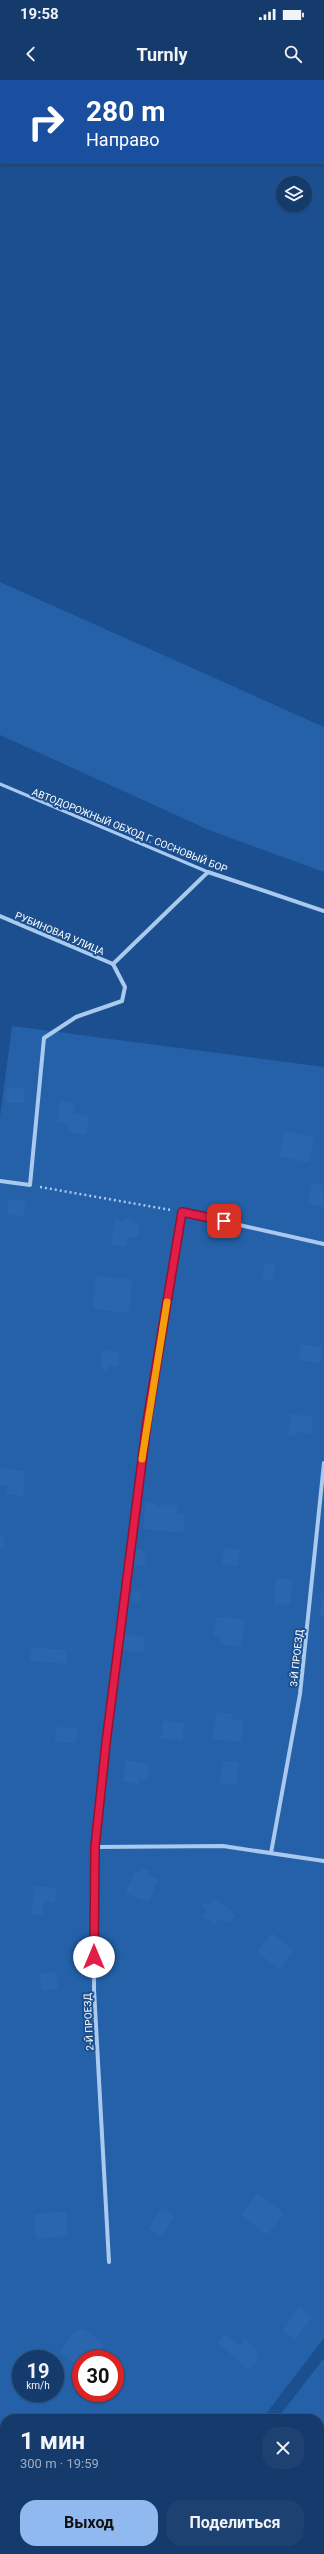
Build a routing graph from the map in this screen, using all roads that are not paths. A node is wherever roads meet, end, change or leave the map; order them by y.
1 (0, 784) edge
2 (208, 872) junction
3 (324, 911) edge
4 (0, 916) edge
5 (113, 964) junction
6 (0, 1181) edge
7 (324, 1244) edge
8 (324, 1463) edge
9 (95, 1847) junction
10 (271, 1853) junction
11 (324, 1861) edge
12 (109, 2262) dead end

1 - 2 lane, АВТОДОРОЖНЫЙ ОБХОД Г. СОСНОВЫЙ БОР
2 - 3 street, АВТОДОРОЖНЫЙ ОБХОД Г. СОСНОВЫЙ БОР
2 - 5 street
4 - 5 street, РУБИНОВАЯ УЛИЦА
5 - 6 street
7 - 9 street, 2-Й ПРОЕЗД
8 - 10 street, 3-Й ПРОЕЗД
9 - 10 street
9 - 12 street, 2-Й ПРОЕЗД
10 - 11 street

